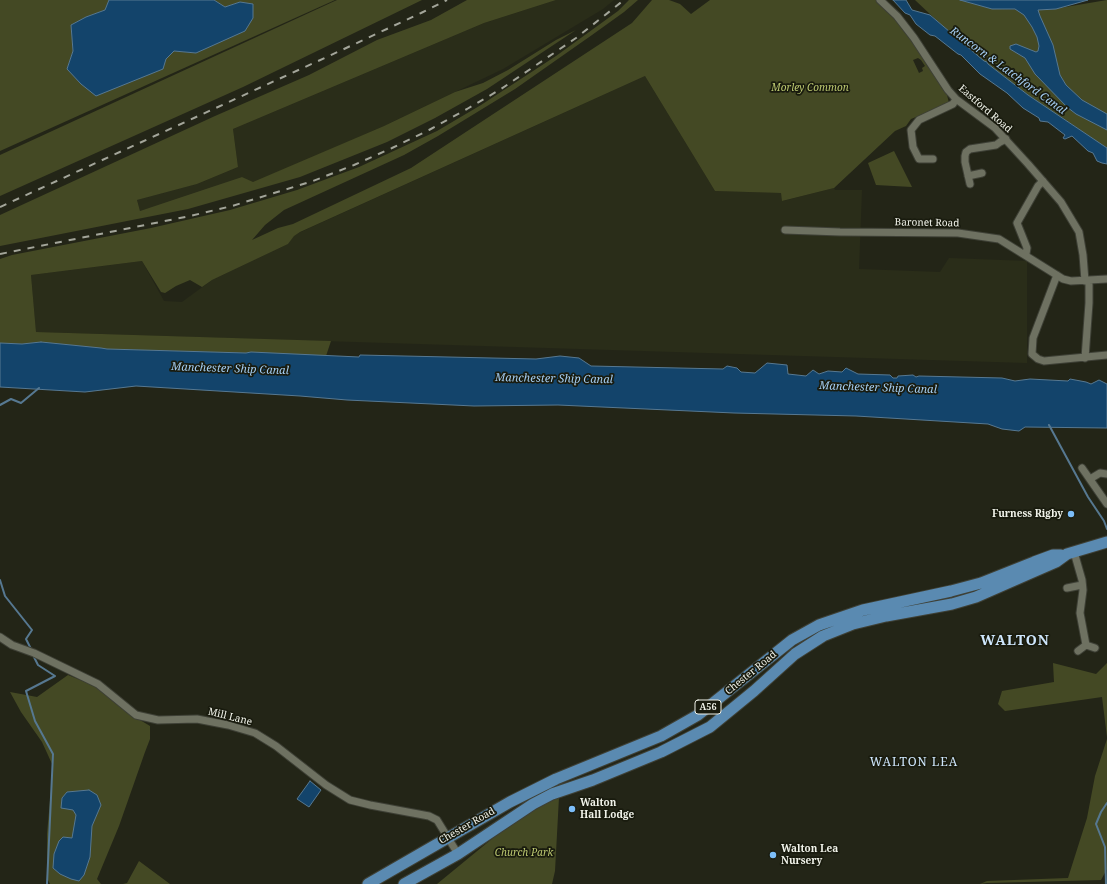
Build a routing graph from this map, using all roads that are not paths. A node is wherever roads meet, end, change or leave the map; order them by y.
1 (880, 0) edge
2 (956, 99) junction
3 (1006, 140) junction
4 (933, 159) dead end
5 (982, 173) dead end
6 (968, 176) junction
7 (1043, 181) junction
8 (970, 184) dead end
9 (785, 230) dead end
10 (1026, 254) junction
11 (1057, 275) junction
12 (1107, 279) edge
13 (1087, 280) junction
14 (1107, 355) edge
15 (1085, 358) junction
16 (1082, 468) dead end
17 (1107, 474) edge
18 (1090, 479) junction
19 (1107, 504) edge
20 (1105, 542) edge
21 (1070, 553) junction
22 (1082, 585) junction
23 (1068, 588) dead end
24 (0, 638) edge
25 (1086, 645) junction
26 (1095, 648) dead end
27 (1078, 651) dead end
28 (448, 837) junction
29 (458, 854) junction
30 (368, 884) edge
31 (404, 884) edge

1 - 2 street, Eastford Road
2 - 3 street, Eastford Road
2 - 4 street
3 - 6 street
3 - 7 street, Eastford Road
5 - 6 street
6 - 8 street
7 - 10 street
7 - 13 street, Eastford Road
9 - 10 street, Baronet Road
10 - 11 street, Baronet Road
11 - 13 street, Baronet Road
11 - 15 street
12 - 13 street, Baronet Road
13 - 15 street, Eastford Road
14 - 15 street
16 - 18 street
17 - 18 street
18 - 19 street
20 - 21 highway, Chester Road / A56
21 - 22 street
21 - 28 highway, Chester Road / A56
21 - 29 highway, Chester Road / A56
22 - 23 street
22 - 25 street
24 - 28 street, Mill Lane
25 - 26 street
25 - 27 street
28 - 29 street, Mill Lane
28 - 30 highway, Chester Road / A56
29 - 31 highway, Chester Road / A56

